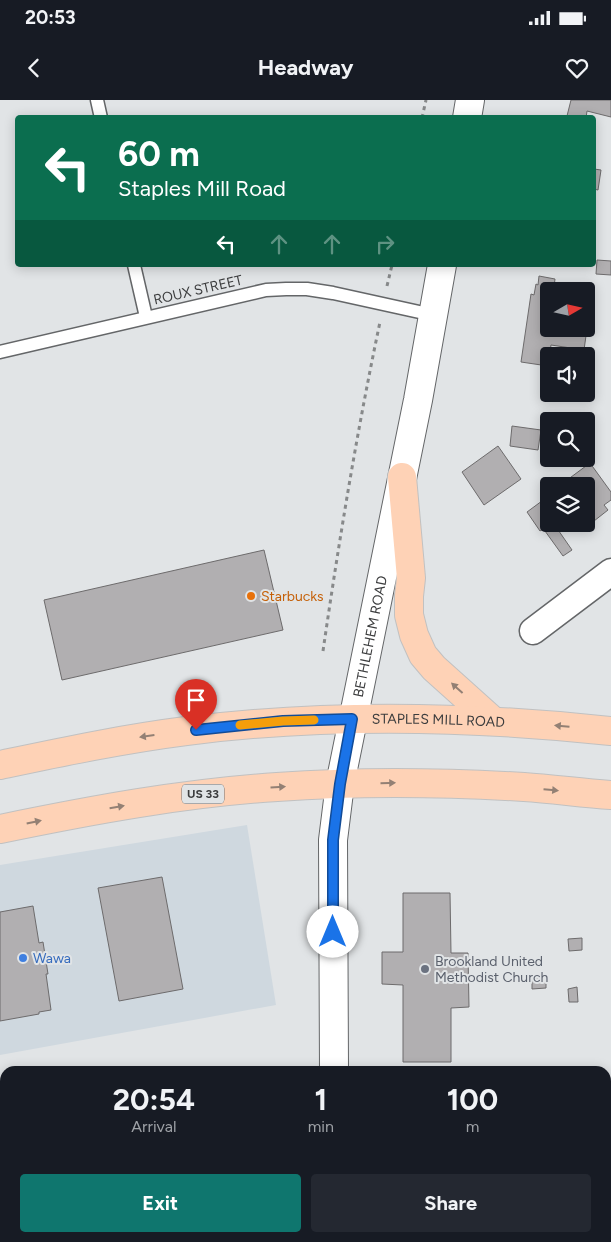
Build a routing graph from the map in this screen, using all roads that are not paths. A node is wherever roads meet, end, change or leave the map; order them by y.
1 (97, 100) edge
2 (470, 100) edge
3 (100, 115) edge
4 (468, 115) edge
5 (134, 267) edge
6 (442, 267) edge
7 (433, 316) junction
8 (146, 318) junction
9 (0, 352) edge
10 (402, 477) junction
11 (611, 572) edge
12 (533, 631) dead end
13 (352, 719) junction
14 (493, 721) junction
15 (611, 731) edge
16 (0, 765) edge
17 (340, 784) junction
18 (611, 795) edge
19 (0, 829) edge
20 (334, 1066) edge

1 - 3 lane
2 - 4 street
5 - 8 lane
6 - 7 street, BETHLEHEM ROAD
7 - 8 lane, ROUX STREET
7 - 10 street, BETHLEHEM ROAD
8 - 9 lane, ROUX STREET
10 - 13 street, BETHLEHEM ROAD
14 -> 10 main road
11 - 12 street
13 - 14 main road, STAPLES MILL ROAD
13 -> 16 main road, STAPLES MILL ROAD
13 - 17 street, BETHLEHEM ROAD
15 -> 14 main road, STAPLES MILL ROAD
17 -> 18 main road, US 33
19 -> 17 main road, US 33
17 - 20 street, BETHLEHEM ROAD

